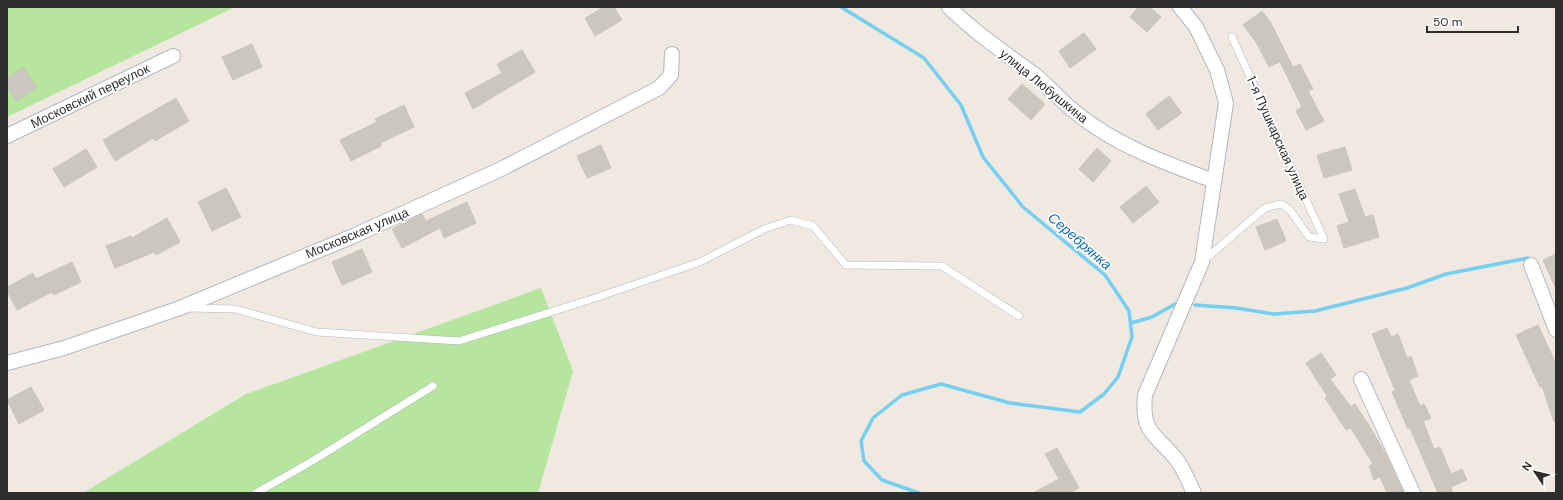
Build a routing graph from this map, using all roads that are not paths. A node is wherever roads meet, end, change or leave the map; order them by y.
1 (949, 7) edge
2 (1180, 7) edge
3 (1232, 37) dead end
4 (672, 54) dead end
5 (173, 56) dead end
6 (7, 136) edge
7 (1214, 181) junction
8 (1202, 262) junction
9 (1531, 265) dead end
10 (180, 308) junction
11 (1019, 316) dead end
12 (1556, 330) edge
13 (7, 363) edge
14 (1361, 379) dead end
15 (433, 386) dead end
16 (256, 493) edge
17 (1192, 493) edge
18 (1412, 493) edge

1 - 7 street, улица Любушкина
2 - 7 street
3 - 8 lane, 1-я Пушкарская улица
4 - 10 street, Московская улица
5 - 6 street, Московский переулок
7 - 8 street
8 - 17 street
9 - 12 street
10 - 11 lane
10 - 13 street, Московская улица
14 - 18 street
15 - 16 lane

